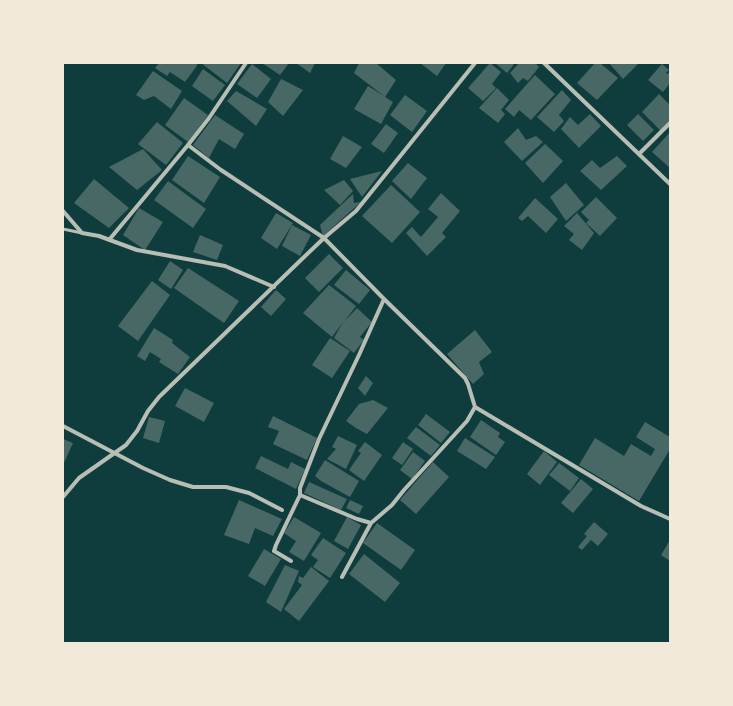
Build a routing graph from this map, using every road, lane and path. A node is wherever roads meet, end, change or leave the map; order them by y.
1 (246, 63) edge
2 (474, 63) edge
3 (544, 63) edge
4 (670, 123) edge
5 (188, 145) junction
6 (638, 154) junction
7 (670, 184) edge
8 (63, 211) edge
9 (63, 229) edge
10 (82, 233) junction
11 (324, 238) junction
12 (109, 240) junction
13 (274, 287) junction
14 (384, 299) junction
15 (475, 407) junction
16 (63, 426) edge
17 (114, 453) junction
18 (300, 495) junction
19 (63, 497) edge
20 (282, 510) dead end
21 (670, 519) edge
22 (371, 523) junction
23 (291, 561) dead end
24 (342, 576) dead end

1 - 5 street
2 - 11 street
3 - 6 street
4 - 6 street
5 - 11 street
5 - 12 street
6 - 7 street
8 - 10 street
9 - 10 lane
10 - 12 street
11 - 13 street
11 - 14 street
12 - 13 street
13 - 17 street
14 - 15 street
14 - 18 street
15 - 21 street
15 - 22 street
16 - 17 street
17 - 19 street
17 - 20 street
18 - 22 street
18 - 23 street
22 - 24 street

